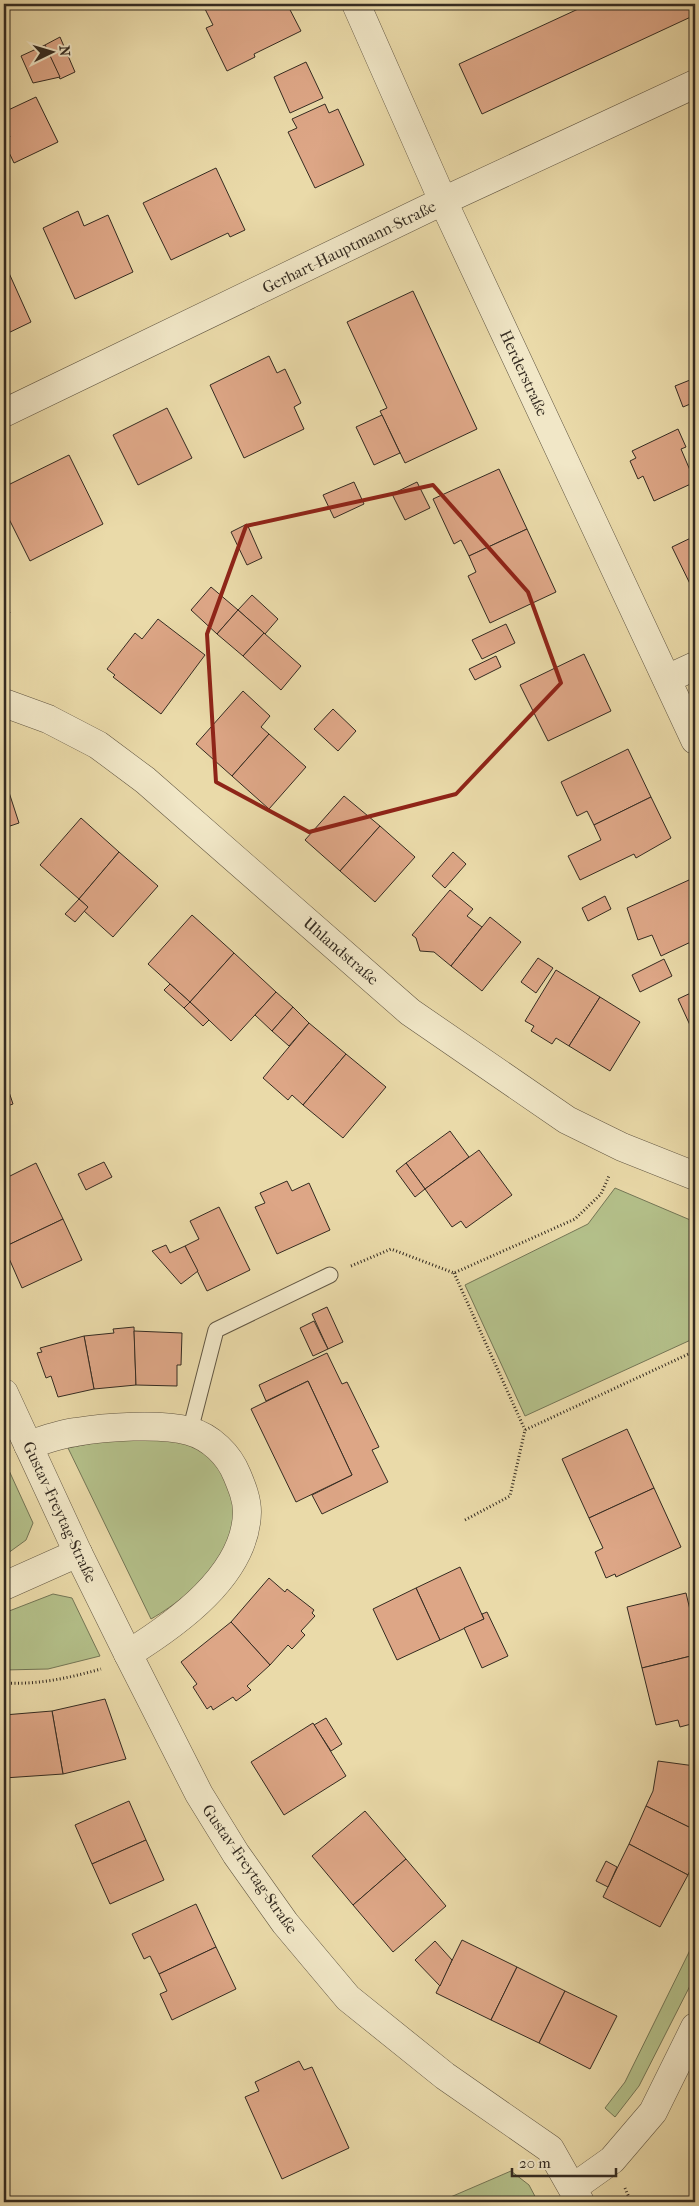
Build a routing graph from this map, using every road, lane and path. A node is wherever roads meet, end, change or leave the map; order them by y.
1 (356, 4) edge
2 (695, 84) edge
3 (443, 201) junction
4 (4, 413) edge
5 (695, 666) edge
6 (667, 679) junction
7 (4, 702) edge
8 (695, 740) edge
9 (695, 1176) edge
10 (601, 1194) dead end
11 (454, 1273) junction
12 (330, 1275) joint
13 (695, 1350) edge
14 (4, 1393) edge
15 (525, 1430) junction
16 (190, 1431) junction
17 (28, 1445) junction
18 (465, 1520) dead end
19 (78, 1553) junction
20 (4, 1586) edge
21 (128, 1654) junction
22 (4, 1683) edge
23 (695, 2027) edge
24 (577, 2195) edge

1 - 3 street, Herderstraße
2 - 3 street, Gerhart-Hauptmann-Straße
3 - 4 street, Gerhart-Hauptmann-Straße
3 - 6 street, Herderstraße
5 - 6 street
6 - 8 street, Herderstraße
7 - 9 street, Uhlandstraße
10 - 11 path
11 - 12 path
11 - 15 path
12 - 16 lane
13 - 15 path
14 - 17 street, Gustav-Freytag-Straße
15 - 18 path
16 - 17 street
16 - 21 street
17 - 19 street, Gustav-Freytag-Straße
19 - 20 street
19 - 21 street, Gustav-Freytag-Straße
21 - 22 path
21 - 24 street, Gustav-Freytag-Straße
23 - 24 street

